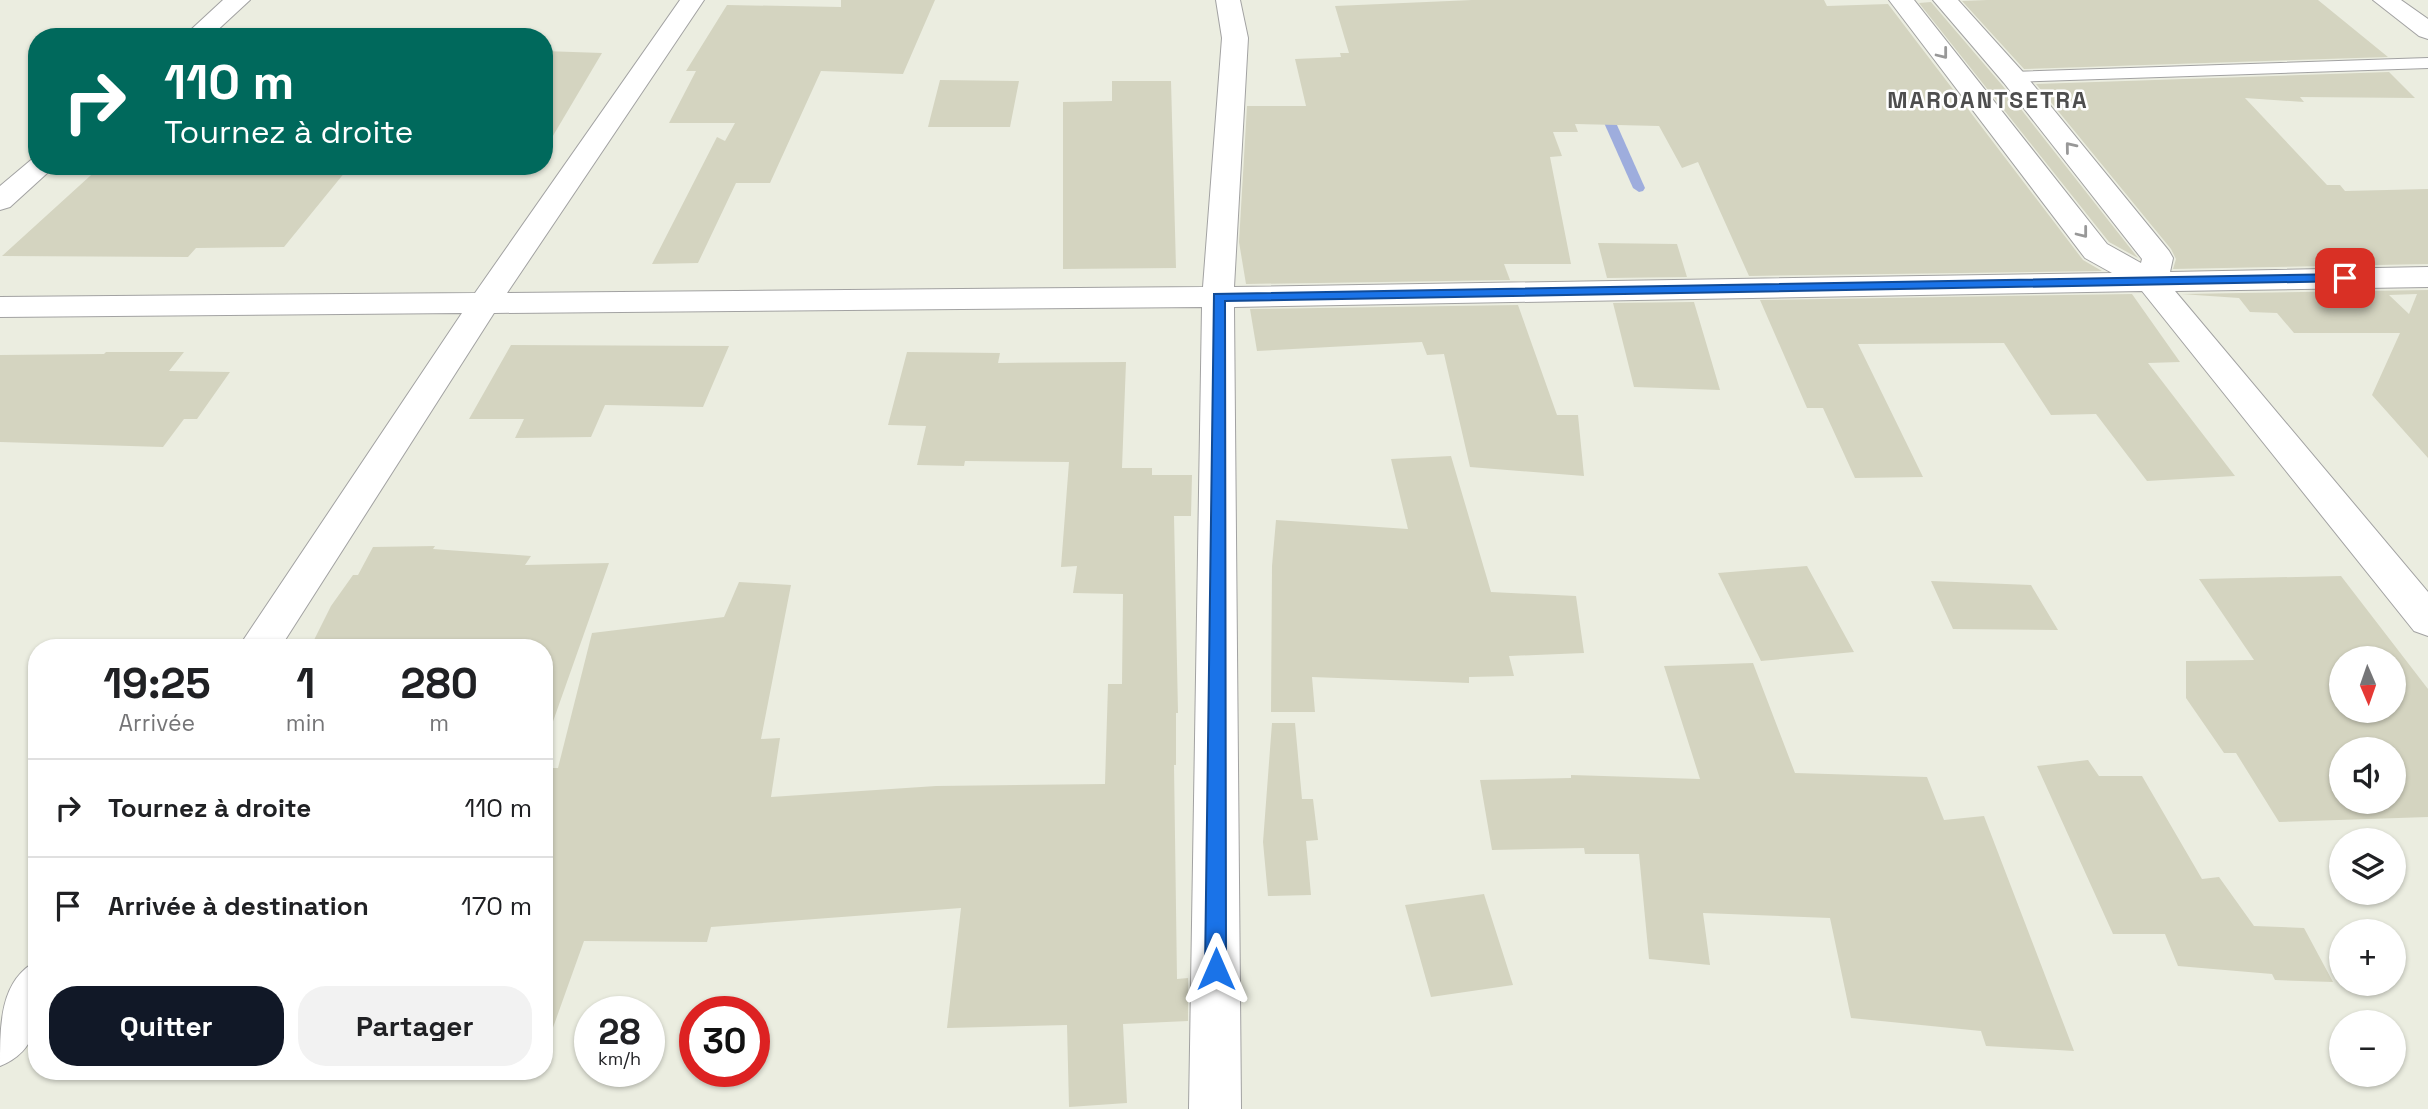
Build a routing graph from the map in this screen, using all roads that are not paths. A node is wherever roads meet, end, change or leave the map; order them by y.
1 (238, 0) edge
2 (692, 0) edge
3 (1228, 0) edge
4 (1901, 0) edge
5 (1945, 0) edge
6 (2385, 0) edge
7 (205, 28) edge
8 (2428, 31) edge
9 (2428, 63) edge
10 (2013, 77) junction
11 (30, 175) edge
12 (0, 201) edge
13 (2428, 277) edge
14 (2151, 282) junction
15 (1218, 297) junction
16 (484, 304) junction
17 (0, 307) edge
18 (2428, 620) edge
19 (264, 639) edge
20 (28, 999) edge
21 (0, 1041) edge
22 (1215, 1109) edge

1 - 7 street
2 - 16 street
3 - 15 street
4 -> 14 street
5 - 10 street
6 - 8 street
9 - 10 lane
14 -> 10 street
11 - 12 street
13 - 14 street
14 - 15 street
14 - 18 street
15 - 16 street
15 - 22 street
16 - 17 street
16 - 19 street
20 - 21 street

